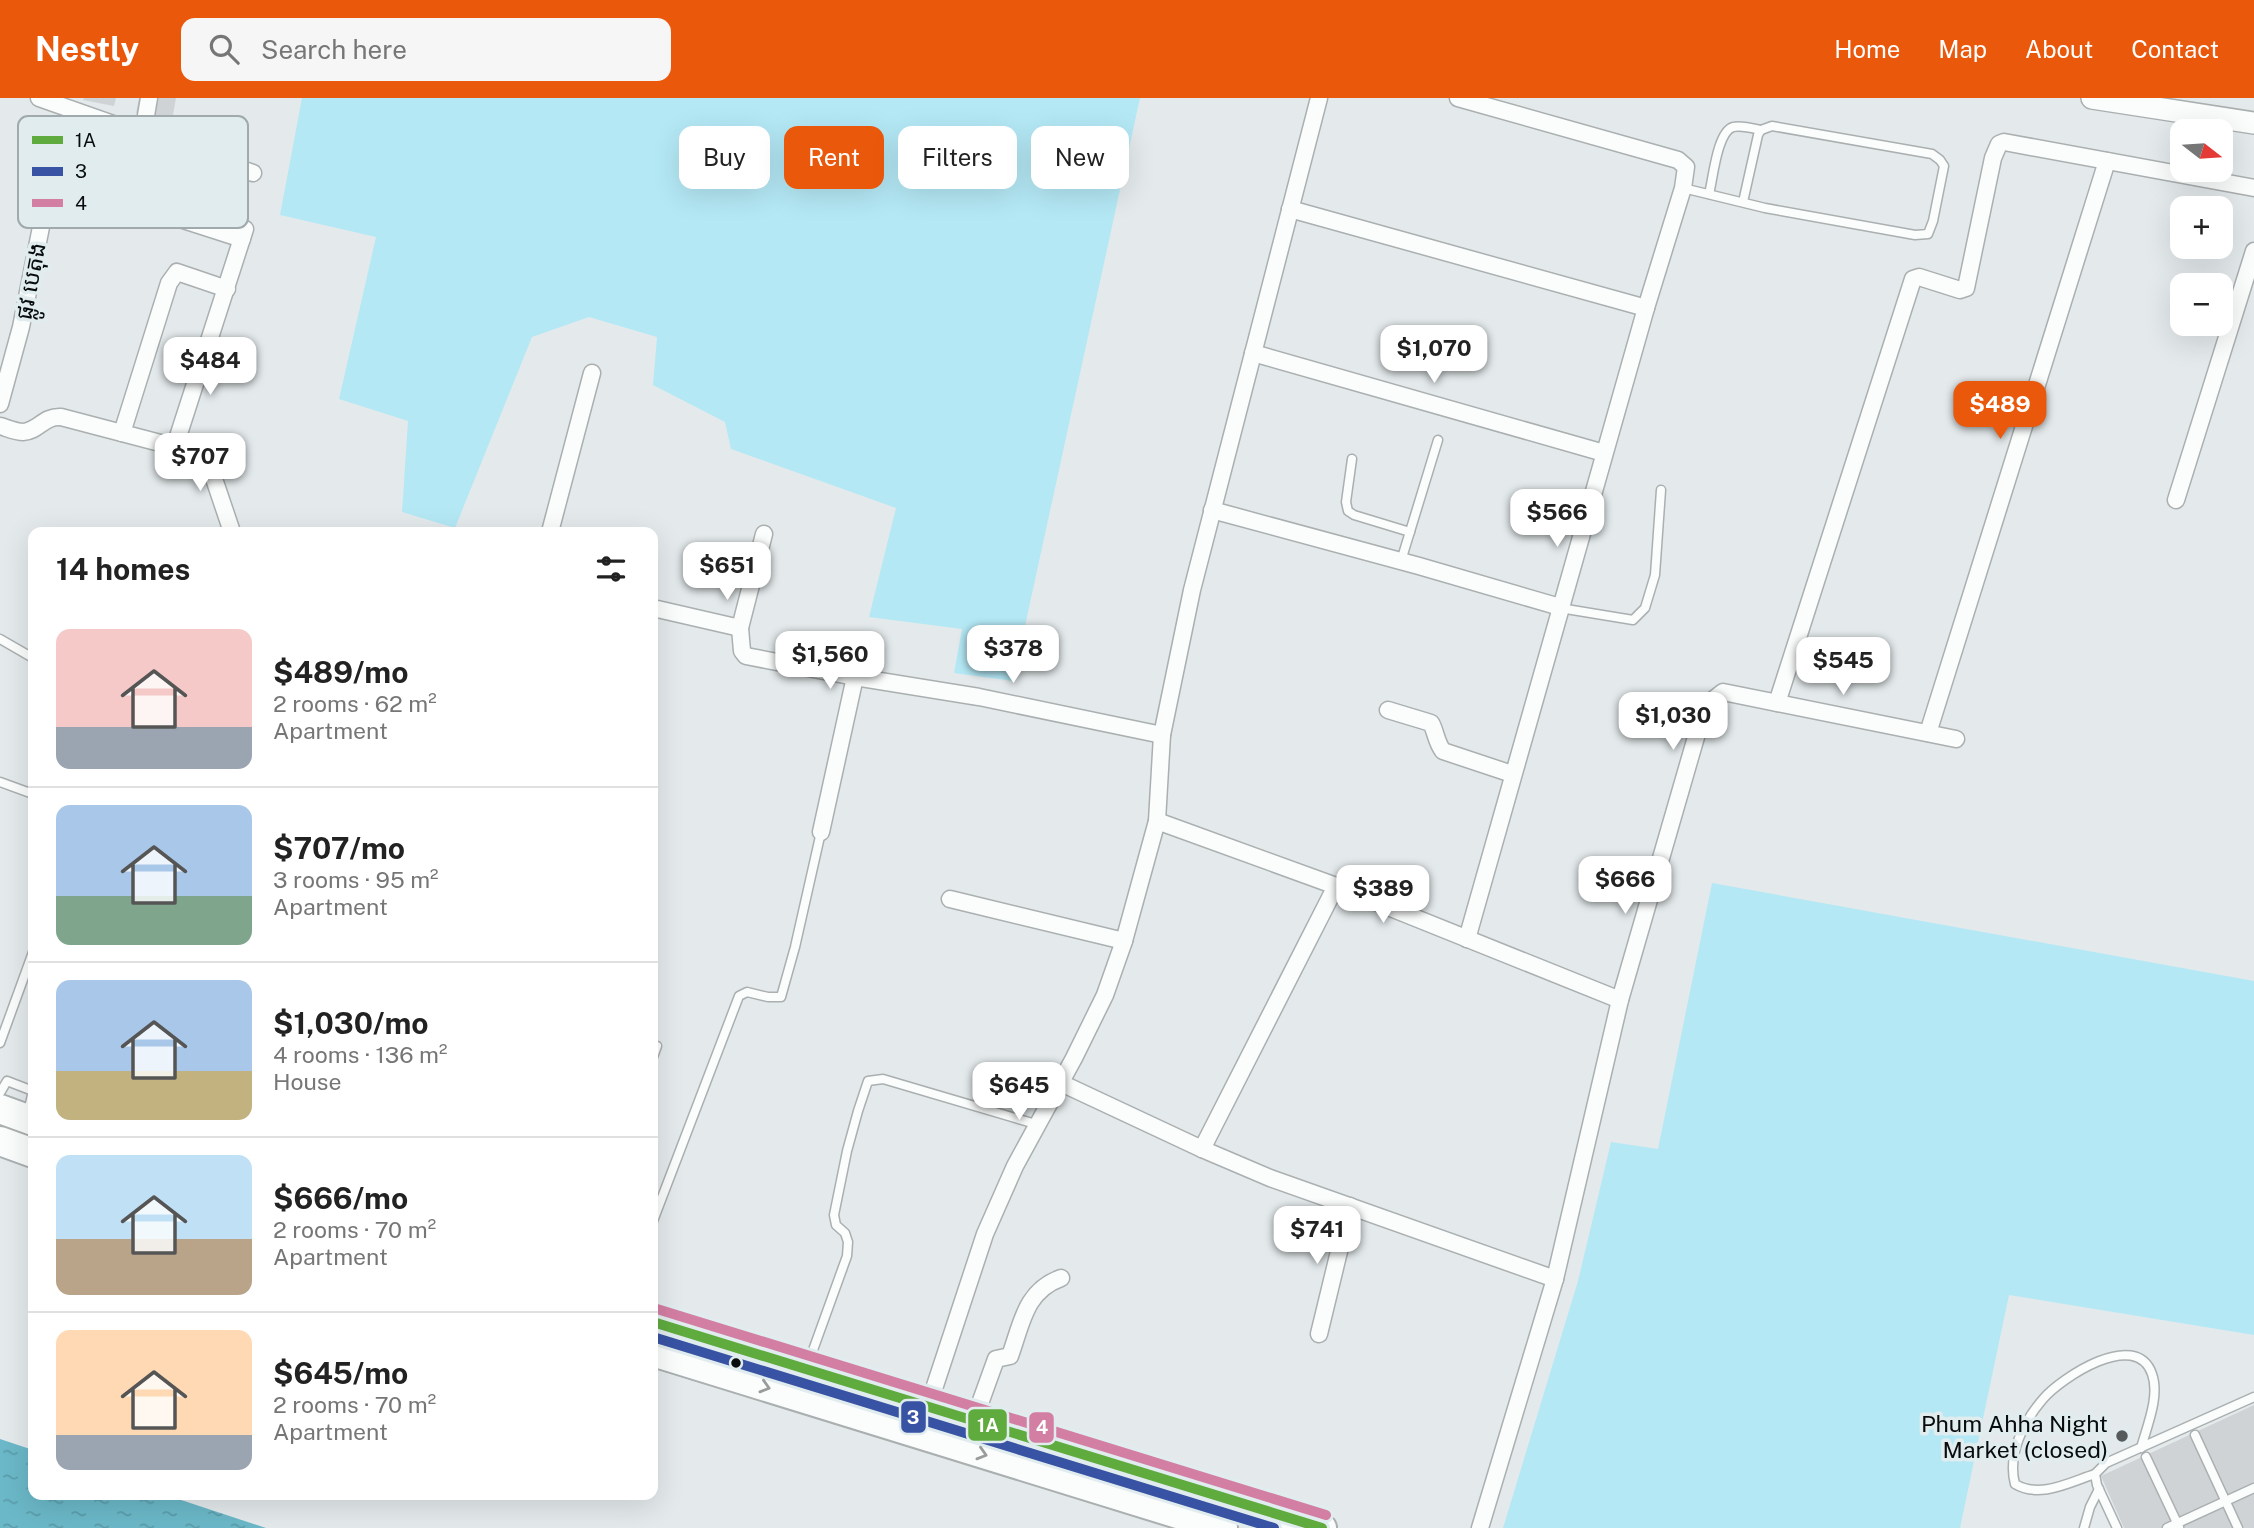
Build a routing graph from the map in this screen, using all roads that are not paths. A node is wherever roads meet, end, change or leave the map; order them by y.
1 (39, 98) edge
2 (149, 98) edge
3 (1319, 98) edge
4 (1458, 98) edge
5 (2092, 98) edge
6 (92, 116) edge
7 (146, 116) edge
8 (2254, 123) edge
9 (1761, 130) junction
10 (2107, 161) junction
11 (248, 171) edge
12 (253, 173) dead end
13 (1683, 188) junction
14 (2254, 188) edge
15 (1709, 194) junction
16 (1743, 202) junction
17 (1290, 209) junction
18 (41, 228) edge
19 (222, 228) edge
20 (2254, 251) edge
21 (227, 289) junction
22 (1646, 308) junction
23 (1253, 353) junction
24 (592, 373) dead end
25 (0, 404) edge
26 (0, 426) edge
27 (122, 433) junction
28 (1437, 440) dead end
29 (175, 446) junction
30 (1604, 453) junction
31 (1352, 459) dead end
32 (1661, 490) dead end
33 (2176, 500) dead end
34 (1212, 510) junction
35 (230, 527) edge
36 (551, 527) edge
37 (1410, 532) junction
38 (764, 534) dead end
39 (1401, 561) junction
40 (1560, 607) junction
41 (658, 609) edge
42 (740, 628) junction
43 (0, 639) edge
44 (28, 655) edge
45 (855, 677) junction
46 (1777, 703) junction
47 (1388, 710) dead end
48 (1928, 733) junction
49 (1162, 736) junction
50 (1956, 739) dead end
51 (1512, 774) junction
52 (0, 782) edge
53 (28, 792) edge
54 (1157, 821) junction
55 (821, 832) joint
56 (1336, 886) junction
57 (950, 899) dead end
58 (1466, 939) junction
59 (1124, 941) junction
60 (28, 966) edge
61 (1620, 1000) junction
62 (0, 1044) edge
63 (1061, 1083) junction
64 (28, 1088) edge
65 (0, 1093) edge
66 (0, 1109) edge
67 (28, 1119) edge
68 (1039, 1125) junction
69 (0, 1141) edge
70 (1202, 1149) junction
71 (28, 1151) edge
72 (1350, 1206) junction
73 (658, 1207) edge
74 (1061, 1278) dead end
75 (1555, 1279) junction
76 (658, 1324) edge
77 (1319, 1334) dead end
78 (658, 1354) edge
79 (806, 1369) junction
80 (2254, 1396) edge
81 (928, 1406) junction
82 (974, 1420) junction
83 (919, 1434) junction
84 (2195, 1435) dead end
85 (2141, 1448) junction
86 (2146, 1457) dead end
87 (2095, 1474) junction
88 (2254, 1488) edge
89 (2099, 1489) junction
90 (2226, 1501) junction
91 (2178, 1526) edge
92 (1223, 1528) edge
93 (1322, 1528) edge
94 (1480, 1528) edge
95 (2084, 1528) edge
96 (2118, 1528) edge
97 (2167, 1528) edge
98 (2238, 1528) edge

1 - 6 street
2 - 7 street
3 - 17 street
4 - 13 street
5 - 8 street
9 - 15 lane
9 - 16 lane
9 - 16 lane
10 - 14 street
10 - 46 street
10 - 48 street
11 - 12 street
13 - 15 lane
13 - 22 street
15 - 16 lane
17 - 22 street
17 - 23 street
18 - 25 street, ផ្លូវ បេតុង
19 - 21 street
20 - 33 street
21 - 27 street
21 - 29 street
22 - 30 street
23 - 30 street
23 - 34 street
24 - 36 street
26 - 27 street
27 - 29 street
28 - 37 lane
29 - 35 street
30 - 40 street
31 - 37 lane
32 - 40 lane
34 - 39 street
34 - 49 street
37 - 39 lane
38 - 42 street
39 - 40 street
40 - 51 street
41 - 42 street
42 - 45 street
43 - 44 lane
45 - 49 street
45 - 55 street
46 - 48 street
46 - 61 street
47 - 51 street
48 - 50 street
49 - 54 street
51 - 58 street
52 - 53 lane
54 - 56 street
54 - 59 street
55 - 73 lane
56 - 58 street
56 - 70 street
57 - 59 street
58 - 61 street
59 - 63 street
60 - 62 lane
61 - 75 street
63 - 68 street
63 - 70 street
64 - 65 lane
66 - 67 highway
68 - 79 lane
68 - 81 street
69 - 71 highway
70 - 72 street
72 - 75 street
72 - 77 street
74 - 82 street
75 - 94 street
76 - 79 highway
78 -> 83 highway
79 - 81 highway
80 - 85 lane
81 - 82 highway
81 - 83 street
82 - 93 highway
83 -> 92 highway
84 - 90 lane
85 - 87 lane
85 - 87 lane
86 - 91 lane
87 - 89 lane
88 - 90 lane
89 - 95 lane
89 - 96 lane
90 - 91 lane
90 - 98 lane
91 - 97 lane

